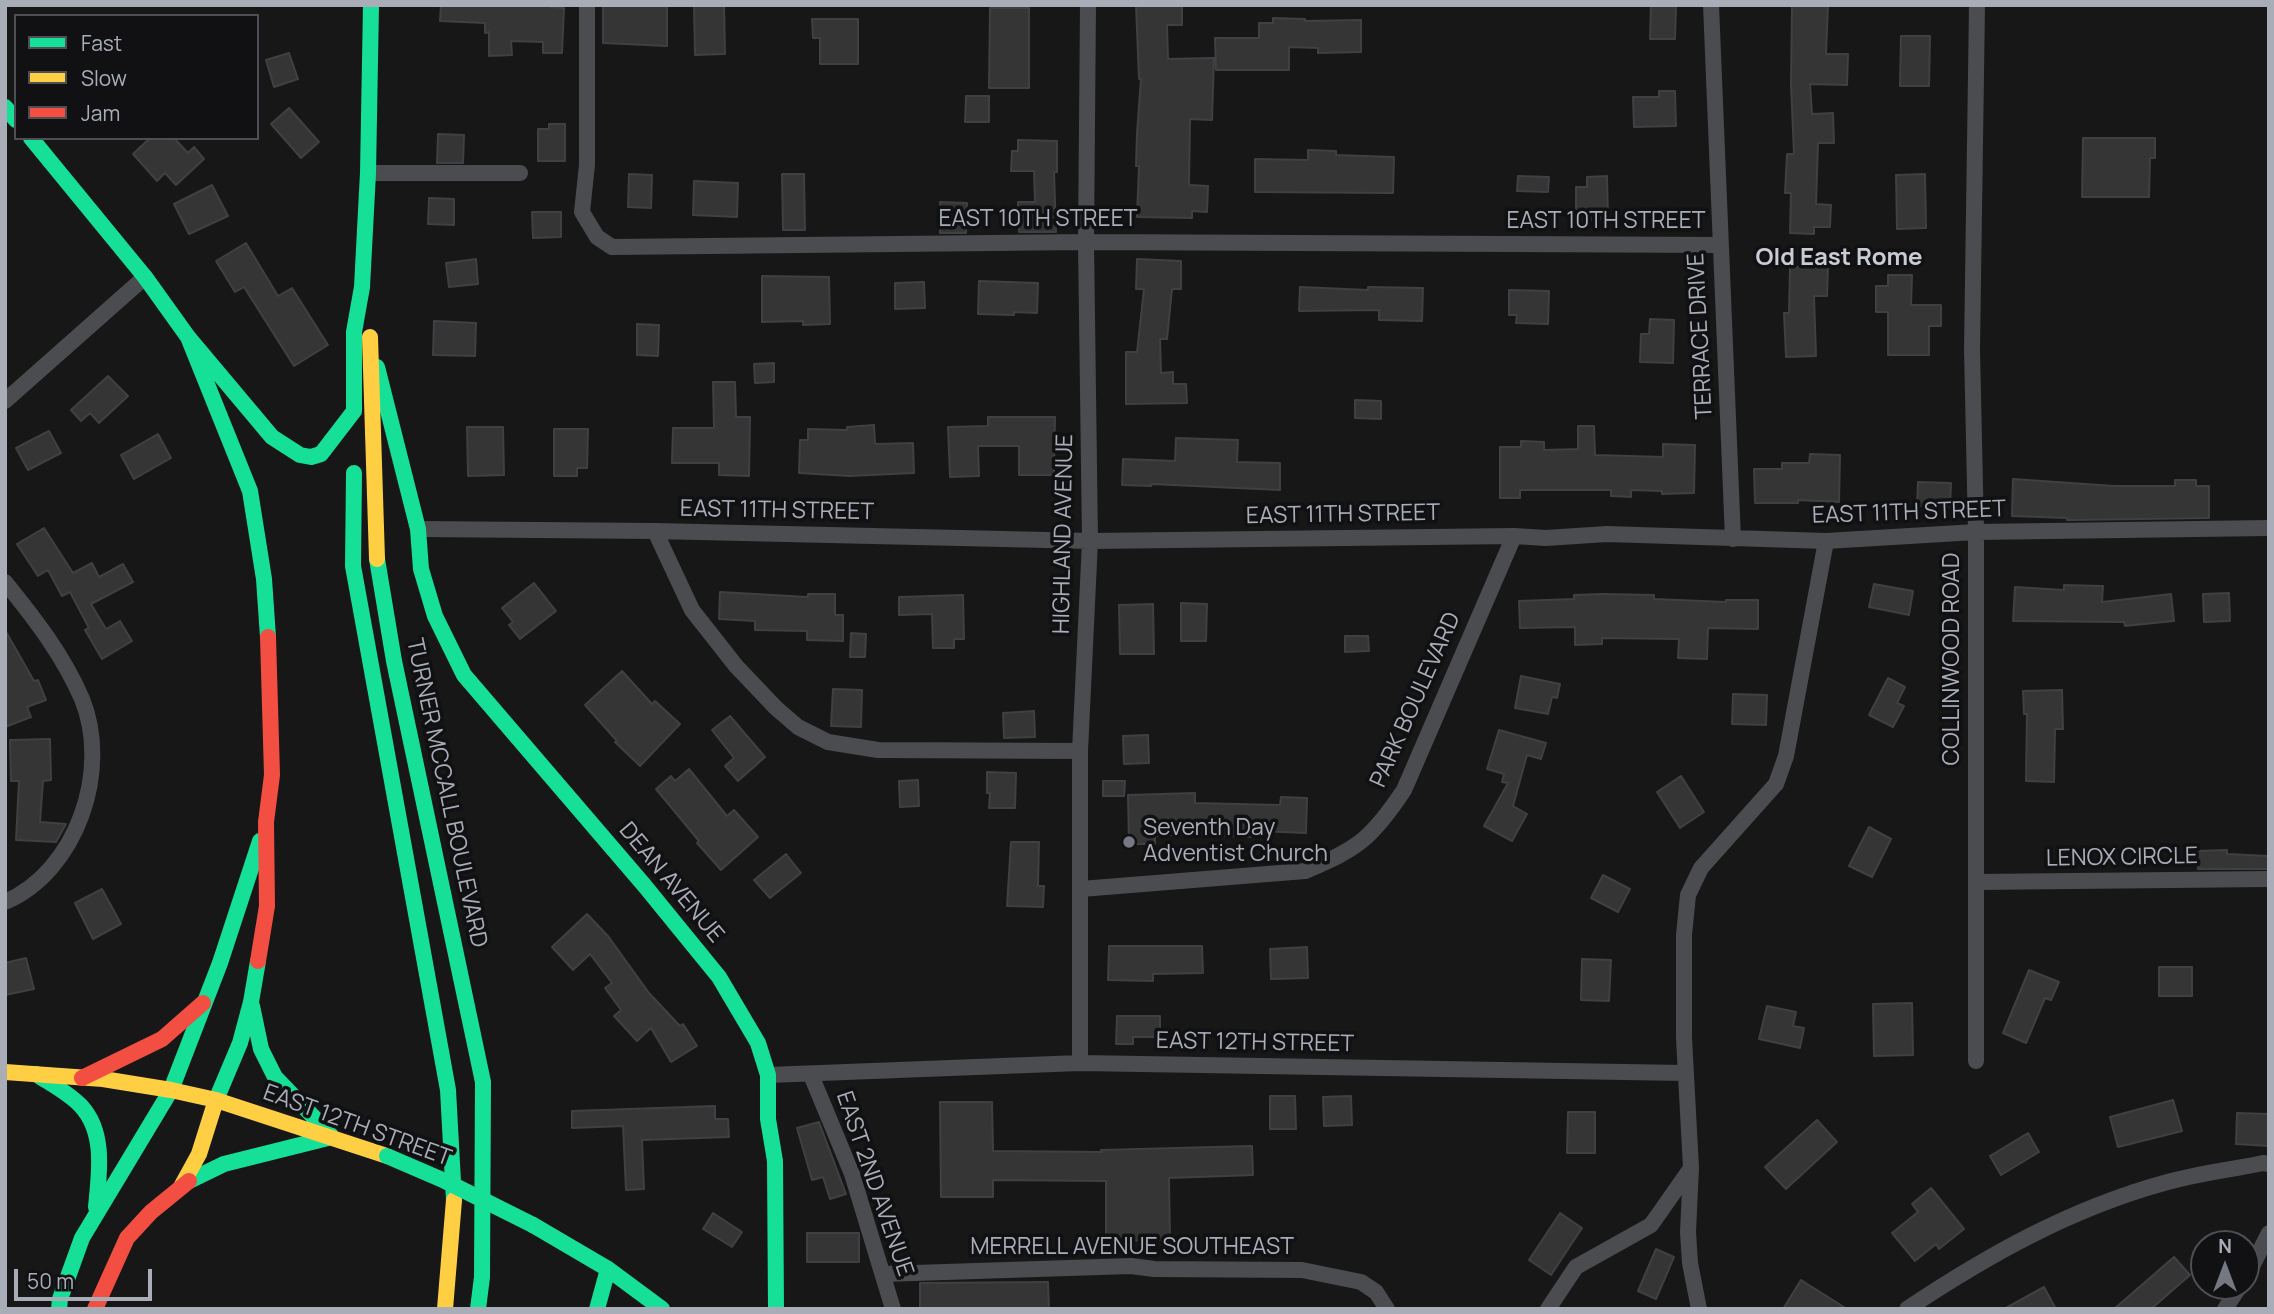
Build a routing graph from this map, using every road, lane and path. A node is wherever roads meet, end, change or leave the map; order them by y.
1 (371, 5) edge
2 (587, 5) edge
3 (1088, 5) edge
4 (1711, 5) edge
5 (1977, 5) edge
6 (33, 140) edge
7 (368, 173) junction
8 (520, 173) dead end
9 (1086, 242) junction
10 (1719, 245) junction
11 (145, 277) junction
12 (362, 286) junction
13 (188, 337) junction
14 (370, 337) junction
15 (5, 401) edge
16 (355, 411) junction
17 (354, 437) dead end
18 (354, 463) dead end
19 (2269, 528) edge
20 (418, 529) junction
21 (654, 531) junction
22 (1976, 532) junction
23 (1514, 536) junction
24 (1733, 539) junction
25 (1090, 541) junction
26 (1826, 541) junction
27 (5, 582) edge
28 (1080, 751) junction
29 (266, 822) junction
30 (2269, 879) edge
31 (1976, 882) junction
32 (1081, 889) junction
33 (5, 902) edge
34 (205, 1001) junction
35 (251, 1002) junction
36 (1976, 1061) dead end
37 (1080, 1063) junction
38 (5, 1072) edge
39 (1685, 1073) junction
40 (36, 1074) junction
41 (768, 1075) junction
42 (811, 1075) junction
43 (82, 1077) junction
44 (171, 1090) junction
45 (216, 1100) junction
46 (332, 1137) junction
47 (2269, 1164) edge
48 (1691, 1168) junction
49 (182, 1185) junction
50 (454, 1208) junction
51 (96, 1213) junction
52 (2269, 1233) edge
53 (2260, 1251) edge
54 (608, 1269) junction
55 (883, 1274) junction
56 (777, 1290) junction
57 (429, 1296) dead end
58 (59, 1309) edge
59 (95, 1309) edge
60 (445, 1309) edge
61 (478, 1309) edge
62 (597, 1309) edge
63 (662, 1309) edge
64 (756, 1309) edge
65 (776, 1309) edge
66 (893, 1309) edge
67 (1387, 1309) edge
68 (1548, 1309) edge
69 (1699, 1309) edge
70 (1907, 1309) edge

1 - 7 main road, TURNER MCCALL BOULEVARD
2 - 9 street, EAST 10TH STREET
3 - 9 street, HIGHLAND AVENUE
4 - 10 street, TERRACE DRIVE
5 - 22 street, COLLINWOOD ROAD
6 - 11 main road
7 - 8 street
7 - 12 main road, TURNER MCCALL BOULEVARD
9 - 10 street, EAST 10TH STREET
9 - 25 street, HIGHLAND AVENUE
10 - 24 street, TERRACE DRIVE
11 - 13 main road
11 - 15 street
12 - 14 main road, TURNER MCCALL BOULEVARD
12 - 16 main road, TURNER MCCALL BOULEVARD
13 - 16 main road
13 - 29 main road
14 - 20 main road, DEAN AVENUE
14 - 61 main road, TURNER MCCALL BOULEVARD
16 - 17 main road, TURNER MCCALL BOULEVARD
18 - 50 main road, TURNER MCCALL BOULEVARD
19 - 22 street, EAST 11TH STREET
20 - 21 street, EAST 11TH STREET
20 - 41 main road, DEAN AVENUE
21 - 25 street, EAST 11TH STREET
21 - 28 street
22 - 26 street, EAST 11TH STREET
22 - 31 street, COLLINWOOD ROAD
23 - 24 street, EAST 11TH STREET
23 - 25 street, EAST 11TH STREET
23 - 32 street, PARK BOULEVARD
24 - 26 street, EAST 11TH STREET
25 - 28 street, HIGHLAND AVENUE
26 - 39 street
27 - 33 street
28 - 32 street, HIGHLAND AVENUE
29 - 34 main road
29 - 35 main road
30 - 31 street, LENOX CIRCLE
31 - 36 street, COLLINWOOD ROAD
32 - 37 street, HIGHLAND AVENUE
34 - 43 main road
34 - 44 main road
35 - 45 main road
35 - 46 main road
37 - 39 street, EAST 12TH STREET
37 - 42 street, EAST 12TH STREET
38 - 40 main road, EAST 12TH STREET
39 - 48 street
40 - 43 main road, EAST 12TH STREET
40 - 51 main road
41 - 42 street, EAST 12TH STREET
41 - 56 main road, DEAN AVENUE
42 - 55 street, EAST 2ND AVENUE
43 - 44 main road, EAST 12TH STREET
44 - 45 main road, EAST 12TH STREET
44 - 51 main road
45 - 46 main road, EAST 12TH STREET
45 - 49 main road
46 - 49 main road
46 - 54 main road, EAST 12TH STREET, bridge
47 - 70 street
48 - 68 street
48 - 69 street
49 - 59 main road
50 - 57 main road
50 - 60 main road, TURNER MCCALL BOULEVARD
51 - 58 main road
52 - 53 street
54 - 62 main road
54 - 63 main road, EAST 12TH STREET
55 - 66 street, EAST 2ND AVENUE
55 - 67 street, MERRELL AVENUE SOUTHEAST
56 - 64 main road
56 - 65 main road, DEAN AVENUE

